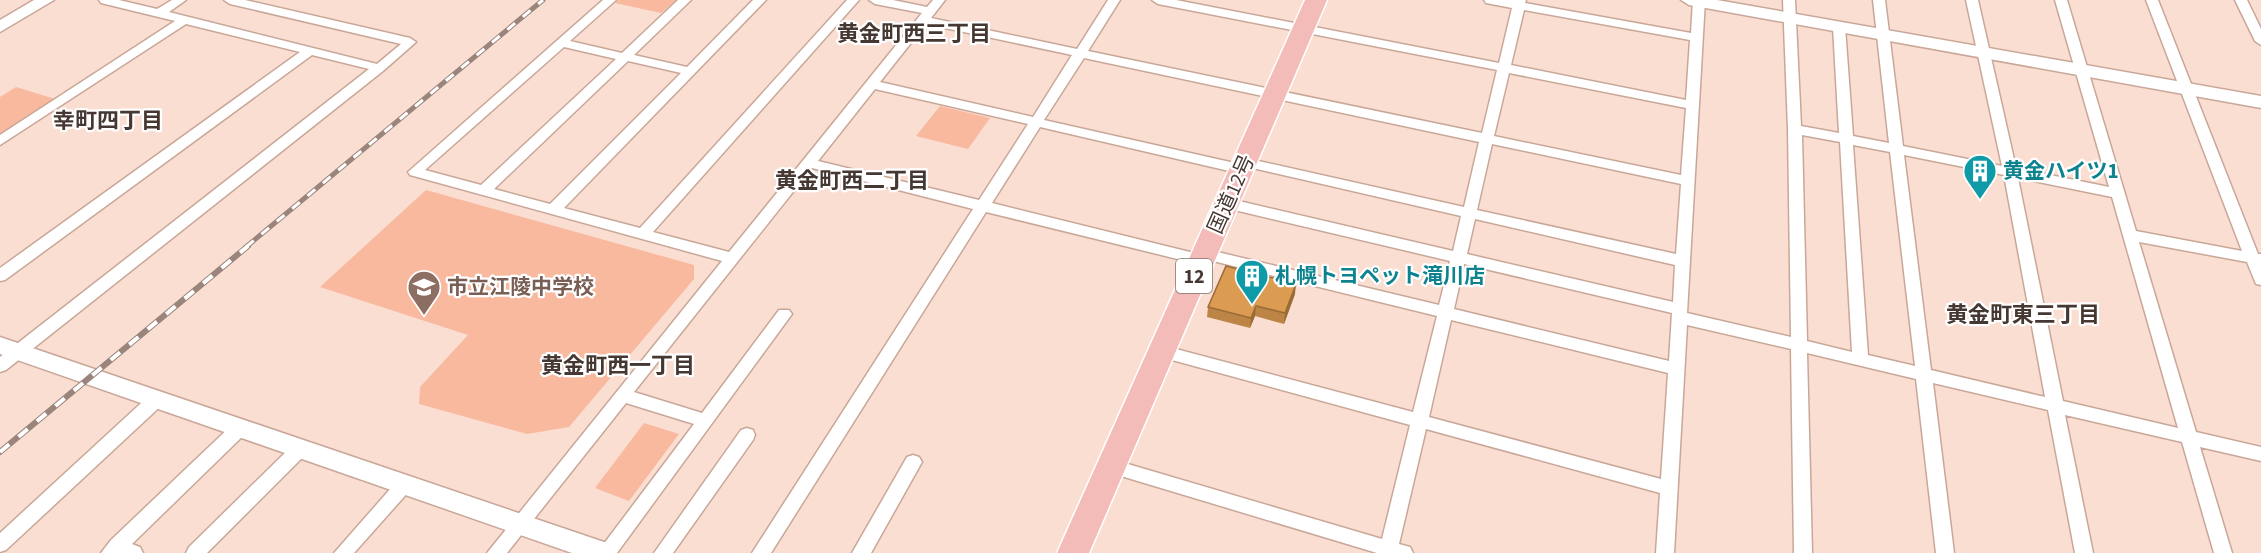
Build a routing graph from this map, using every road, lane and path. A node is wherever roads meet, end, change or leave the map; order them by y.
1 (46, 0) edge
2 (105, 0) edge
3 (180, 0) edge
4 (230, 0) edge
5 (610, 0) edge
6 (685, 0) edge
7 (760, 0) edge
8 (853, 0) edge
9 (875, 0) edge
10 (939, 0) edge
11 (1114, 0) edge
12 (1158, 0) edge
13 (1316, 0) edge
14 (1490, 0) edge
15 (1789, 0) edge
16 (1880, 0) edge
17 (1972, 0) edge
18 (2061, 0) edge
19 (2152, 0) edge
20 (2241, 0) edge
21 (1695, 1) edge
22 (1520, 3) edge
23 (159, 13) junction
24 (926, 16) junction
25 (1790, 18) junction
26 (184, 20) junction
27 (0, 27) edge
28 (1839, 27) junction
29 (1303, 29) junction
30 (1883, 35) junction
31 (1698, 38) junction
32 (2261, 41) edge
33 (561, 43) junction
34 (309, 51) junction
35 (1982, 52) junction
36 (1080, 53) junction
37 (625, 57) junction
38 (379, 68) junction
39 (1504, 68) junction
40 (2081, 70) junction
41 (690, 71) junction
42 (872, 84) junction
43 (2185, 88) junction
44 (1275, 93) junction
45 (2261, 102) edge
46 (1693, 105) junction
47 (1037, 121) junction
48 (1795, 129) junction
49 (1488, 138) junction
50 (1846, 139) junction
51 (0, 141) edge
52 (1897, 150) junction
53 (808, 163) junction
54 (1244, 165) junction
55 (2010, 173) junction
56 (1687, 181) junction
57 (483, 191) junction
58 (2116, 194) junction
59 (1226, 203) junction
60 (983, 206) junction
61 (552, 211) junction
62 (1470, 213) junction
63 (642, 235) junction
64 (2129, 235) junction
65 (1203, 257) junction
66 (731, 258) junction
67 (1458, 258) junction
68 (2257, 259) edge
69 (1683, 261) junction
70 (0, 276) edge
71 (2261, 280) edge
72 (1445, 312) junction
73 (1680, 313) junction
74 (784, 314) dead end
75 (1799, 346) junction
76 (9, 348) edge
77 (1161, 351) junction
78 (1860, 360) junction
79 (0, 366) edge
80 (1677, 369) junction
81 (1923, 375) junction
82 (622, 395) junction
83 (157, 399) junction
84 (2055, 406) junction
85 (706, 421) junction
86 (1419, 421) junction
87 (240, 428) junction
88 (747, 435) dead end
89 (2188, 437) junction
90 (300, 448) junction
91 (2261, 454) edge
92 (913, 462) dead end
93 (1112, 466) junction
94 (405, 484) junction
95 (1669, 488) junction
96 (519, 523) junction
97 (0, 544) edge
98 (113, 550) edge
99 (601, 552) edge
100 (1394, 552) edge
101 (134, 553) edge
102 (195, 553) edge
103 (343, 553) edge
104 (496, 553) edge
105 (663, 553) edge
106 (761, 553) edge
107 (861, 553) edge
108 (1073, 553) edge
109 (1665, 553) edge
110 (1803, 553) edge
111 (1945, 553) edge
112 (2084, 553) edge
113 (2223, 553) edge

1 - 27 street
2 - 23 street
3 - 23 street
4 - 38 street
5 - 33 street
6 - 37 street
7 - 41 street
8 - 63 street
9 - 24 street
10 - 24 street
11 - 36 street
12 - 29 street
13 - 29 highway, 国道12号 / 12
14 - 22 street
15 - 25 street
16 - 30 street
17 - 35 street
18 - 40 street
19 - 43 street
20 - 32 street
21 - 25 street
21 - 31 street
22 - 31 street
22 - 39 street
23 - 26 street
24 - 36 street
24 - 42 street
25 - 28 street
25 - 48 street
26 - 34 street
26 - 51 street
28 - 30 street
28 - 50 street
29 - 39 street
29 - 44 highway, 国道12号 / 12
30 - 35 street
30 - 52 street
31 - 46 street
33 - 37 street
33 - 57 street
34 - 38 street
34 - 70 street
35 - 40 street
35 - 55 street
36 - 44 street
36 - 47 street
37 - 41 street
37 - 57 street
38 - 76 street
39 - 46 street
39 - 49 street
40 - 43 street
40 - 58 street
41 - 61 street
42 - 47 street
42 - 53 street
43 - 45 street
43 - 68 street
44 - 49 street
44 - 54 highway, 国道12号 / 12
46 - 56 street
47 - 54 street
47 - 60 street
48 - 50 street
48 - 75 street
49 - 56 street
49 - 62 street
50 - 52 street
50 - 78 street
52 - 55 street
52 - 81 street
53 - 60 street
53 - 66 street
54 - 59 highway, 国道12号 / 12
54 - 62 street
55 - 58 street
55 - 84 street
56 - 69 street
57 - 61 street
58 - 64 street
59 - 65 highway, 国道12号 / 12
59 - 67 street
60 - 65 street
60 - 106 street
61 - 63 street
62 - 67 street
62 - 69 street
63 - 66 street
64 - 68 street
64 - 89 street
65 - 72 street
65 - 77 highway, 国道12号 / 12
66 - 82 street
67 - 72 street
67 - 73 street
68 - 71 street
69 - 73 street
72 - 80 street
72 - 86 street
73 - 75 street
73 - 80 street
74 - 85 street
75 - 78 street
75 - 110 street
76 - 79 street
76 - 83 street
77 - 86 street
77 - 93 highway, 国道12号 / 12
78 - 81 street
80 - 95 street
81 - 84 street
81 - 111 street
82 - 85 street
82 - 96 street
83 - 87 street
83 - 97 street
84 - 89 street
84 - 112 street
85 - 99 street
86 - 95 street
86 - 100 street
87 - 90 street
87 - 98 street
88 - 105 street
89 - 91 street
89 - 113 street
90 - 94 street
90 - 102 street
92 - 107 street
93 - 100 street
93 - 108 highway, 国道12号 / 12
94 - 96 street
94 - 103 street
95 - 109 street
96 - 99 street
96 - 104 street
98 - 101 street

